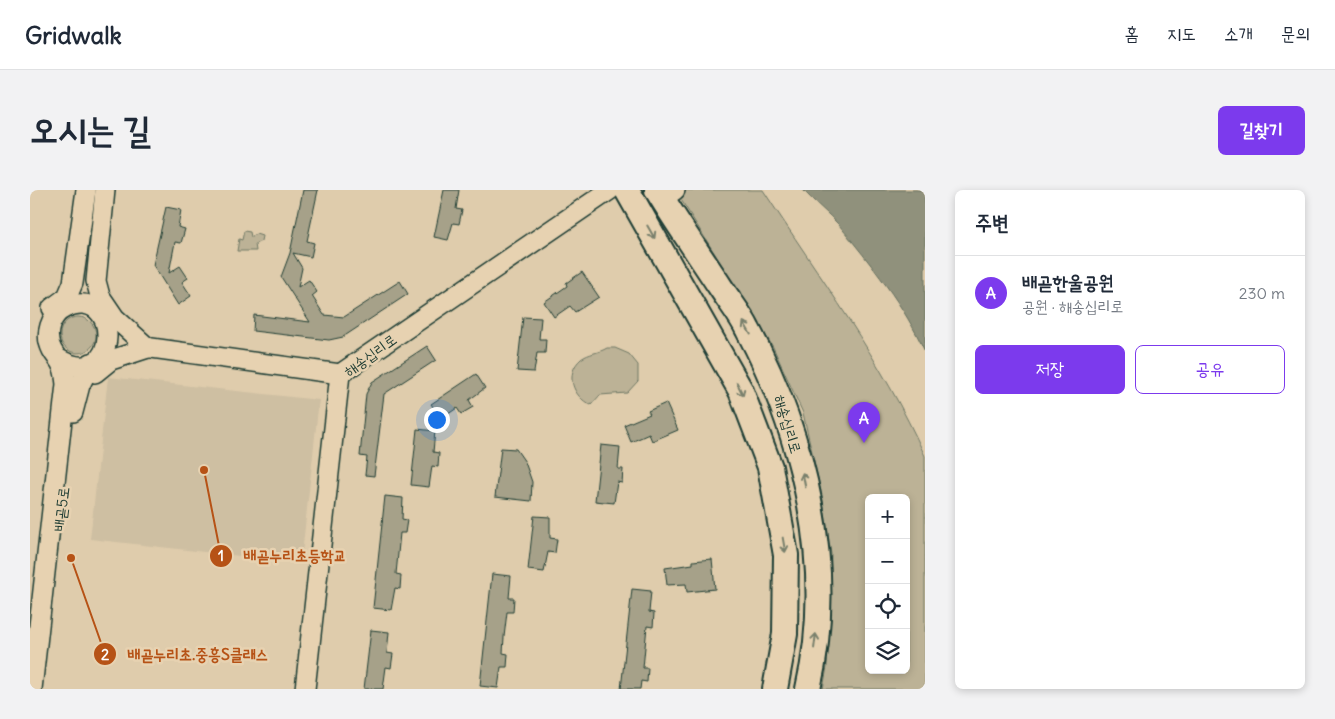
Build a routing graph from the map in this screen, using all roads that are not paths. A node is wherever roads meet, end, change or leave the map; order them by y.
1 (88, 190) edge
2 (99, 190) edge
3 (105, 190) edge
4 (610, 190) edge
5 (627, 190) edge
6 (665, 193) edge
7 (67, 307) junction
8 (98, 312) junction
9 (108, 342) junction
10 (148, 348) junction
11 (59, 359) junction
12 (91, 363) junction
13 (340, 374) junction
14 (66, 433) junction
15 (32, 689) edge
16 (41, 689) edge
17 (305, 689) edge
18 (775, 689) edge
19 (808, 689) edge

1 - 7 street, 배곧5로
1 - 14 street, 배곧5로
2 - 8 street
3 - 10 street
4 - 13 street, 해송십리로
5 -> 18 main road, 해송십리로
19 -> 6 main road, 해송십리로
7 - 8 street
7 - 11 street, 배곧5로
8 - 9 street
9 - 10 street
9 - 12 street, 배곧5로
10 - 13 street
10 - 14 street
11 - 12 street
11 - 14 street, 배곧5로
12 - 14 street, 배곧5로
13 - 17 street, 해송십리로
14 - 15 street, 배곧5로
14 - 16 street, 배곧5로

